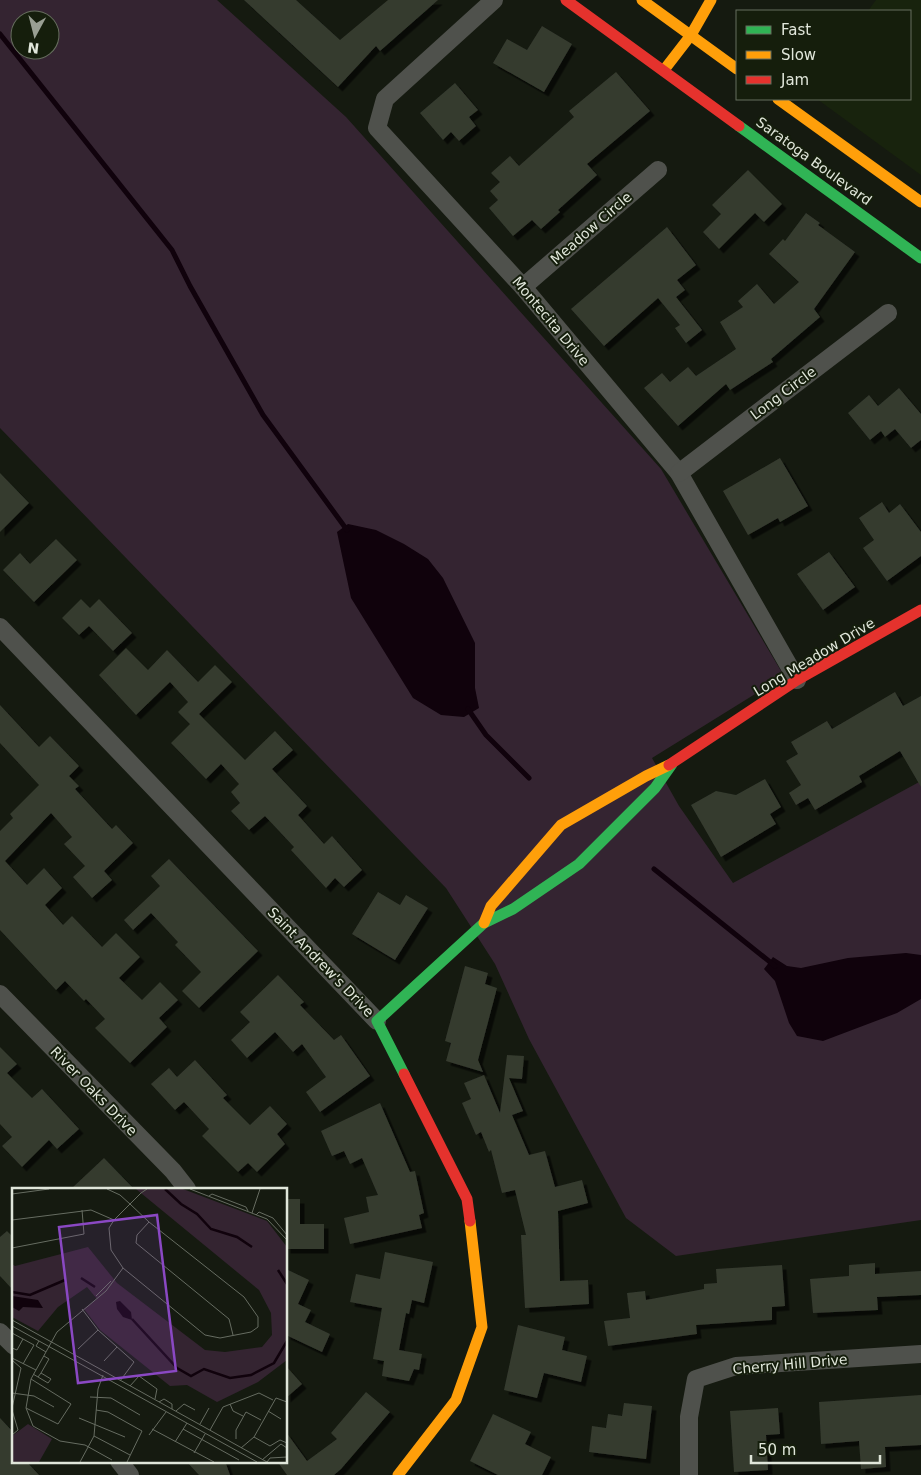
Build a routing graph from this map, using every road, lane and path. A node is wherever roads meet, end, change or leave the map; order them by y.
1 (494, 0) edge
2 (566, 0) edge
3 (642, 0) edge
4 (711, 0) edge
5 (691, 36) junction
6 (736, 68) edge
7 (664, 70) junction
8 (779, 100) edge
9 (658, 170) dead end
10 (921, 202) edge
11 (921, 258) edge
12 (523, 287) junction
13 (888, 313) dead end
14 (678, 474) junction
15 (921, 610) edge
16 (0, 627) edge
17 (797, 680) junction
18 (672, 764) junction
19 (484, 923) junction
20 (0, 994) edge
21 (377, 1021) junction
22 (186, 1188) edge
23 (0, 1332) edge
24 (12, 1344) edge
25 (921, 1354) edge
26 (120, 1462) edge
27 (404, 1473) edge
28 (130, 1475) edge
29 (689, 1475) edge

1 - 12 street, Montecita Drive
2 - 7 street, Saratoga Boulevard
3 - 5 street
4 - 5 street
5 - 6 street
5 - 7 street
7 - 11 street, Saratoga Boulevard
8 - 10 street
9 - 12 street, Meadow Circle
12 - 14 street, Montecita Drive
13 - 14 street, Long Circle
14 - 17 street, Montecita Drive
15 - 17 street, Long Meadow Drive
16 - 21 street, Saint Andrew's Drive
17 - 18 street, Long Meadow Drive
18 - 19 street, Long Meadow Drive
18 - 19 street, Long Meadow Drive
19 - 21 street, Long Meadow Drive
20 - 22 street, River Oaks Drive
21 - 27 street, Saint Andrew's Drive
23 - 24 street
25 - 29 street, Cherry Hill Drive
26 - 28 street

